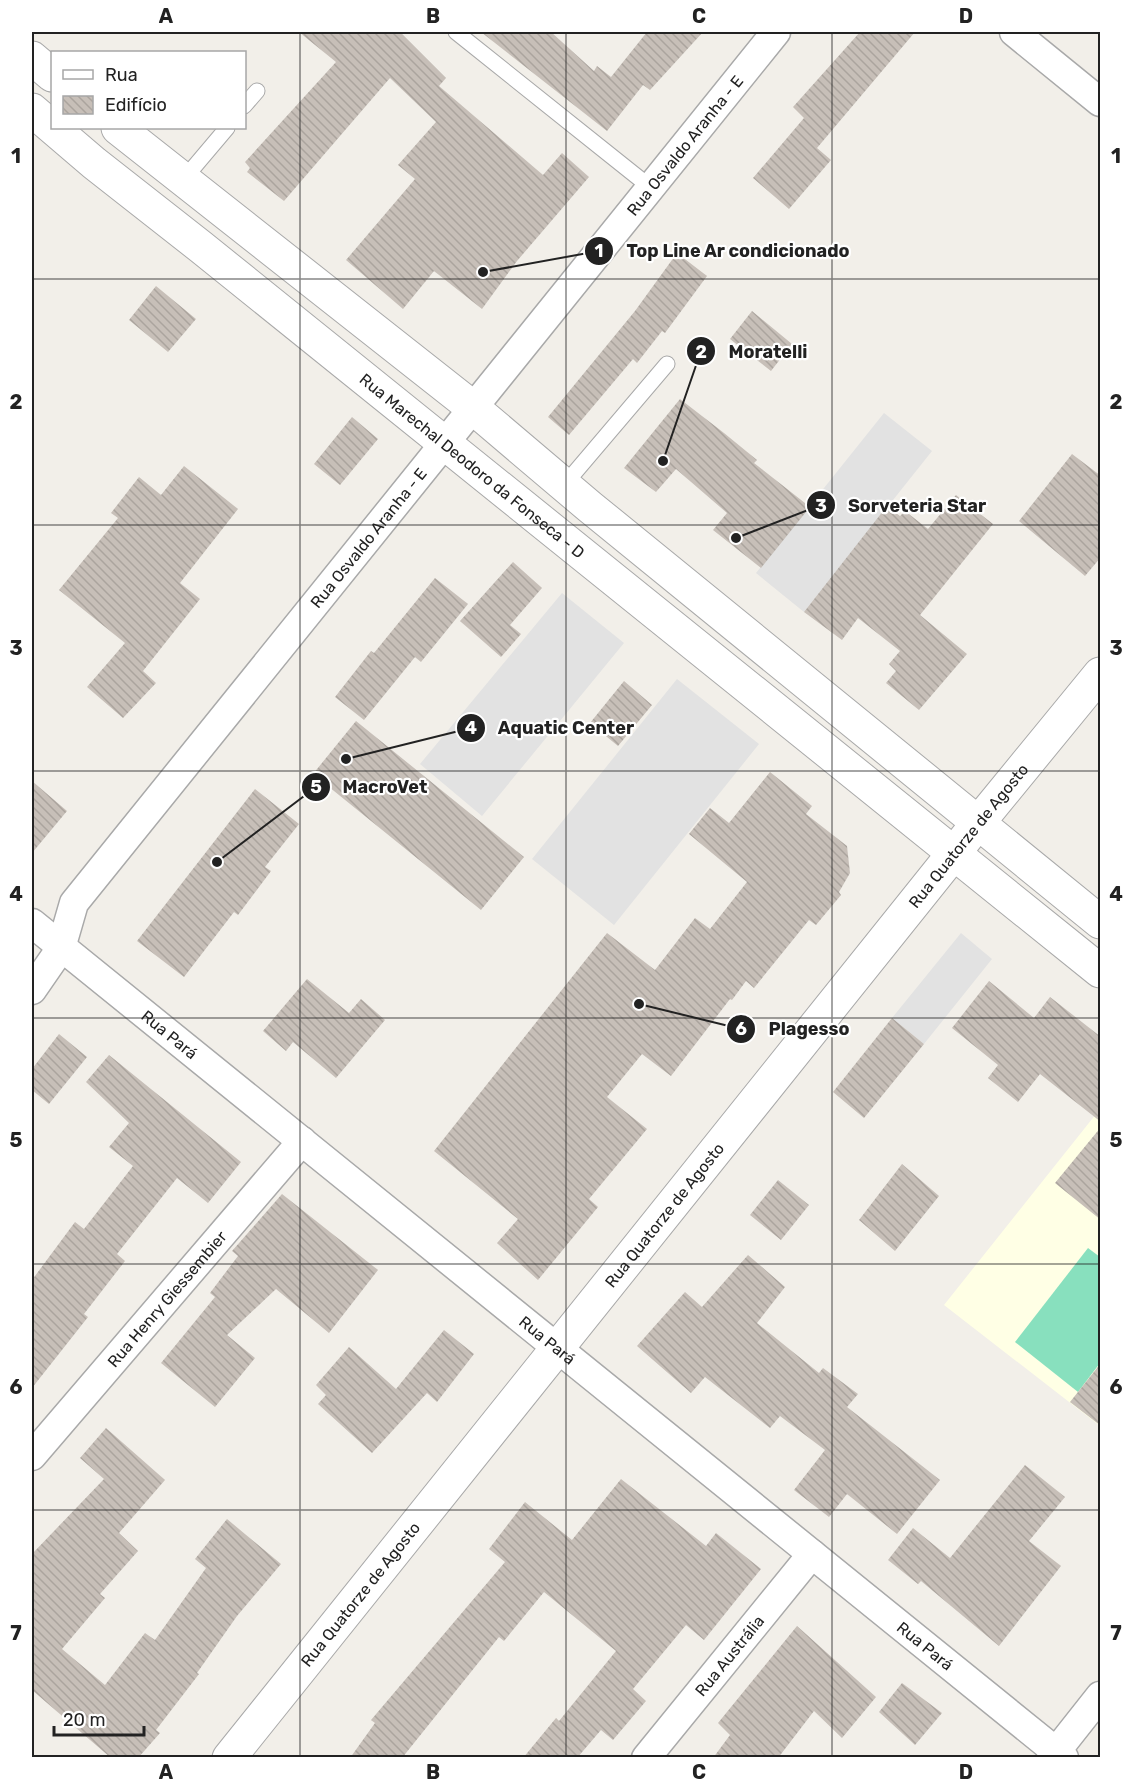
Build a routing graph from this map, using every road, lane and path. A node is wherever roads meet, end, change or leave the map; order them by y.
1 (456, 32) edge
2 (777, 32) edge
3 (1014, 32) edge
4 (32, 58) edge
5 (51, 74) edge
6 (257, 91) dead end
7 (1101, 102) edge
8 (246, 104) edge
9 (32, 110) edge
10 (51, 127) edge
11 (54, 129) edge
12 (119, 129) edge
13 (227, 129) edge
14 (183, 180) junction
15 (650, 187) junction
16 (226, 215) junction
17 (201, 247) junction
18 (667, 364) dead end
19 (472, 407) junction
20 (443, 444) junction
21 (565, 484) junction
22 (735, 623) junction
23 (707, 656) junction
24 (1101, 674) edge
25 (977, 823) junction
26 (962, 862) junction
27 (74, 903) junction
28 (32, 921) edge
29 (1101, 922) edge
30 (61, 948) junction
31 (1099, 966) edge
32 (32, 990) edge
33 (302, 1141) junction
34 (559, 1349) junction
35 (32, 1456) edge
36 (812, 1554) junction
37 (1101, 1696) edge
38 (1057, 1755) edge
39 (229, 1758) edge
40 (646, 1758) edge

1 - 15 lane
2 - 15 street, Rua Osvaldo Aranha - E
3 - 7 street
4 - 5 street
6 - 8 lane
9 - 10 street, Rua Marechal Deodoro da Fonseca - D
11 - 17 street, Rua Marechal Deodoro da Fonseca - D
12 - 14 street
13 - 14 lane
14 - 16 street
15 - 19 street, Rua Osvaldo Aranha - E
16 - 17 street
16 - 19 street
17 - 20 street, Rua Marechal Deodoro da Fonseca - D
18 - 21 lane
19 - 20 street, Rua Osvaldo Aranha - E
19 - 21 street
20 - 23 street, Rua Marechal Deodoro da Fonseca - D
20 - 27 street, Rua Osvaldo Aranha - E
21 - 22 street
22 - 23 lane
22 - 25 street
23 - 26 street, Rua Marechal Deodoro da Fonseca - D
24 - 25 street, Rua Quatorze de Agosto
25 - 26 street, Rua Quatorze de Agosto
25 - 29 street
26 - 31 street
26 - 34 street, Rua Quatorze de Agosto
27 - 28 street
27 - 30 street, Rua Osvaldo Aranha - E
28 - 30 street, Rua Pará
30 - 32 street, Rua Osvaldo Aranha - E
30 - 33 street, Rua Pará
33 - 34 street, Rua Pará
33 - 35 street, Rua Henry Giessembier
34 - 36 street, Rua Pará
34 - 39 street, Rua Quatorze de Agosto
36 - 38 street, Rua Pará
36 - 40 street, Rua Austrália
37 - 38 street

